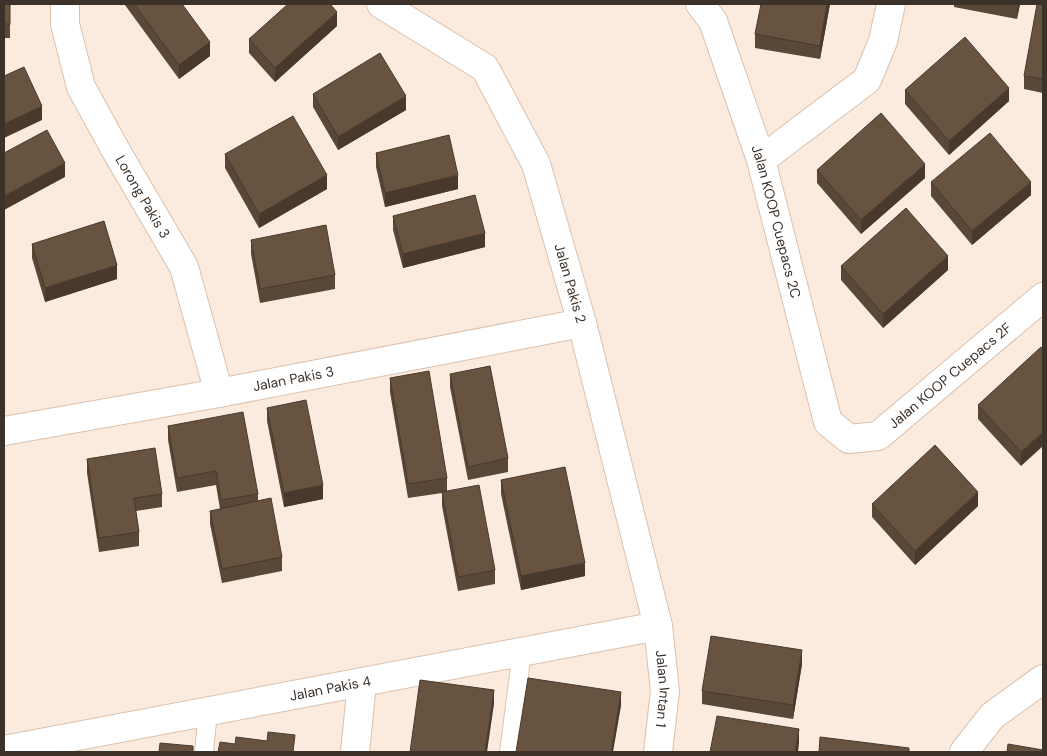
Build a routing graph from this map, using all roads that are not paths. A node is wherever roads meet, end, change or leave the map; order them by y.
1 (65, 4) edge
2 (381, 4) edge
3 (700, 4) edge
4 (891, 4) edge
5 (761, 160) junction
6 (1043, 297) edge
7 (582, 323) junction
8 (219, 393) junction
9 (4, 431) edge
10 (849, 439) joint
11 (658, 626) junction
12 (522, 652) junction
13 (1043, 679) edge
14 (362, 683) junction
15 (208, 711) junction
16 (72, 745) edge
17 (4, 750) edge
18 (204, 752) edge
19 (355, 752) edge
20 (509, 752) edge
21 (658, 752) edge
22 (964, 752) edge

1 - 8 street, Lorong Pakis 3
2 - 7 street, Jalan Pakis 2
3 - 5 street, Jalan KOOP Cuepacs 2C
4 - 5 street
5 - 10 street, Jalan KOOP Cuepacs 2C
6 - 10 street, Jalan KOOP Cuepacs 2F
7 - 8 street, Jalan Pakis 3
7 - 11 street, Jalan Pakis 2
8 - 9 street, Jalan Pakis 3
11 - 12 street, Jalan Pakis 4
11 - 21 street, Jalan Intan 1
12 - 14 street, Jalan Pakis 4
12 - 20 lane
13 - 22 street
14 - 15 street, Jalan Pakis 4
14 - 19 street
15 - 16 street, Jalan Pakis 4
15 - 18 lane
16 - 17 street, Jalan Pakis 4

